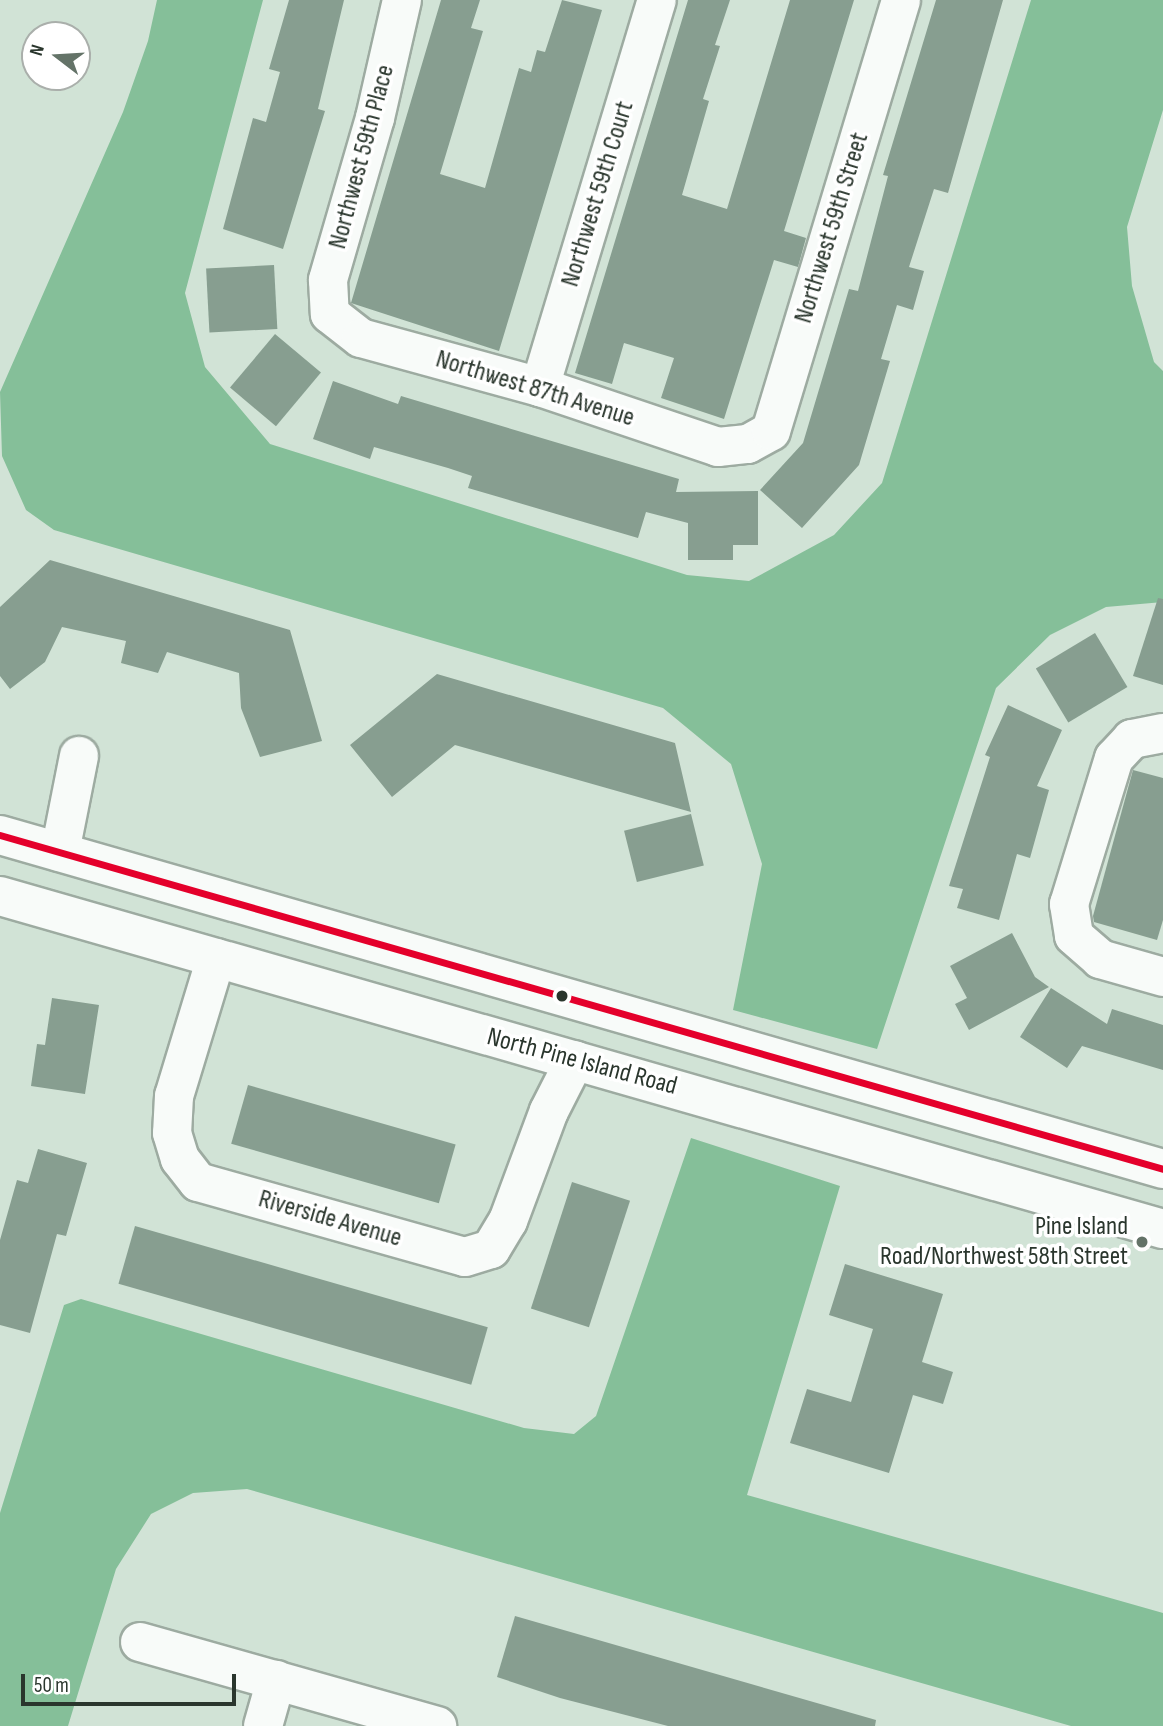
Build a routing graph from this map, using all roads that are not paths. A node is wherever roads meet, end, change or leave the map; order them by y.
1 (402, 0) edge
2 (657, 0) edge
3 (901, 0) edge
4 (330, 314) joint
5 (540, 387) junction
6 (748, 444) joint
7 (1147, 736) edge
8 (79, 756) dead end
9 (0, 835) edge
10 (60, 852) junction
11 (0, 896) edge
12 (216, 958) junction
13 (1163, 977) edge
14 (575, 1060) junction
15 (1163, 1169) edge
16 (1163, 1228) edge
17 (140, 1642) dead end
18 (276, 1680) junction
19 (263, 1726) edge
20 (438, 1726) edge

1 - 4 street, Northwest 59th Place
2 - 5 street, Northwest 59th Court
3 - 6 street, Northwest 59th Street
4 - 5 street, Northwest 87th Avenue
5 - 6 street, Northwest 87th Avenue
7 - 13 street
8 - 10 street
9 - 10 street, North Pine Island Road
10 - 15 street, North Pine Island Road
11 - 12 street, North Pine Island Road
12 - 14 street, North Pine Island Road
12 - 14 street, Riverside Avenue
14 - 16 street, North Pine Island Road
17 - 18 street
18 - 19 street
18 - 20 street

